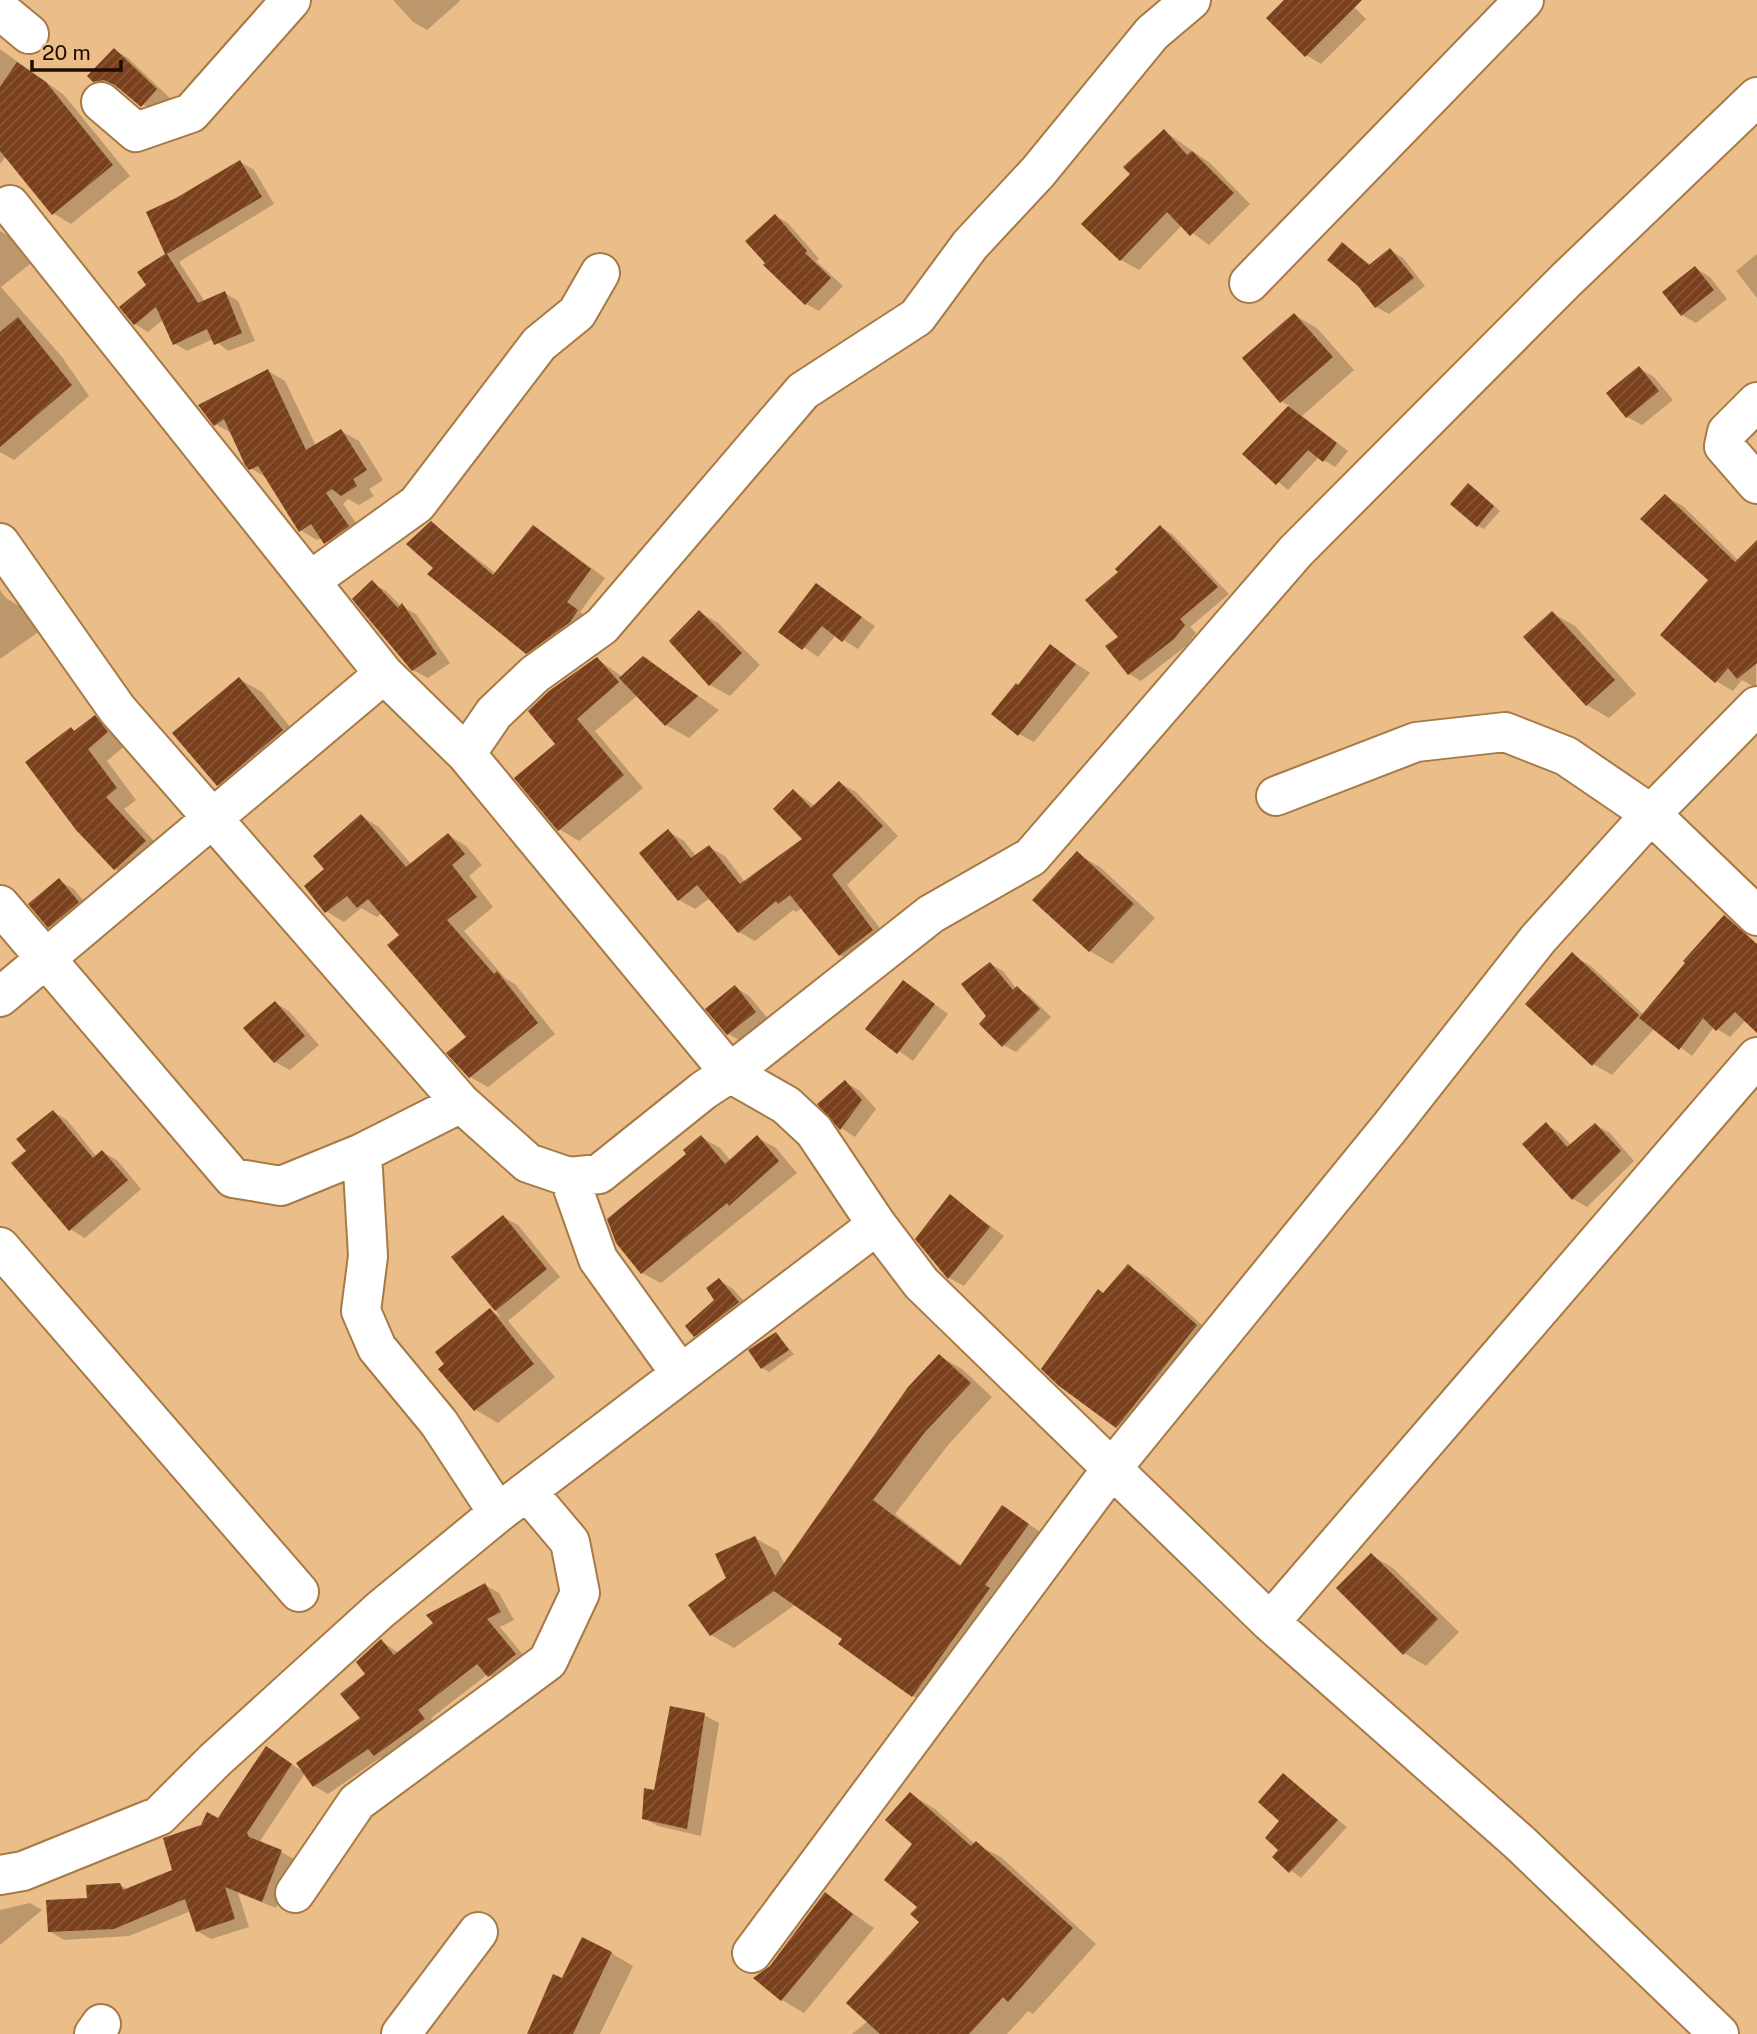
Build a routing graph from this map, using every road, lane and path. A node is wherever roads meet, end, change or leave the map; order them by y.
1 (291, 0) edge
2 (1191, 0) edge
3 (1524, 0) edge
4 (0, 10) edge
5 (29, 34) dead end
6 (1757, 97) edge
7 (101, 102) dead end
8 (10, 205) dead end
9 (600, 274) dead end
10 (1249, 283) dead end
11 (1757, 402) edge
12 (1757, 484) edge
13 (0, 543) edge
14 (310, 581) junction
15 (384, 674) junction
16 (1757, 706) edge
17 (466, 754) junction
18 (1276, 796) dead end
19 (1651, 814) junction
20 (212, 816) junction
21 (0, 905) edge
22 (1757, 916) edge
23 (44, 960) junction
24 (0, 997) edge
25 (1757, 1057) edge
26 (730, 1073) junction
27 (461, 1103) junction
28 (362, 1153) junction
29 (569, 1177) junction
30 (877, 1225) junction
31 (0, 1247) edge
32 (680, 1373) junction
33 (1113, 1467) junction
34 (512, 1502) junction
35 (299, 1592) dead end
36 (1270, 1622) junction
37 (0, 1875) edge
38 (295, 1893) dead end
39 (478, 1932) dead end
40 (752, 1953) dead end
41 (401, 2034) edge
42 (1719, 2034) edge

1 - 7 street
2 - 17 street
3 - 10 street
4 - 5 street
6 - 26 street
8 - 14 street
9 - 14 street
11 - 12 street
13 - 20 street
14 - 15 street
15 - 17 street
15 - 20 street
16 - 19 street
17 - 26 street
18 - 19 street
19 - 22 street
19 - 33 street
20 - 23 street
20 - 27 street
21 - 23 street
23 - 24 street
23 - 28 street
25 - 36 street
26 - 29 street
26 - 30 street
27 - 28 street
27 - 29 street
28 - 34 street
29 - 32 street
30 - 32 street
30 - 33 street
31 - 35 street
32 - 34 street
33 - 36 street
33 - 40 street
34 - 37 street
34 - 38 street
36 - 42 street
39 - 41 street

